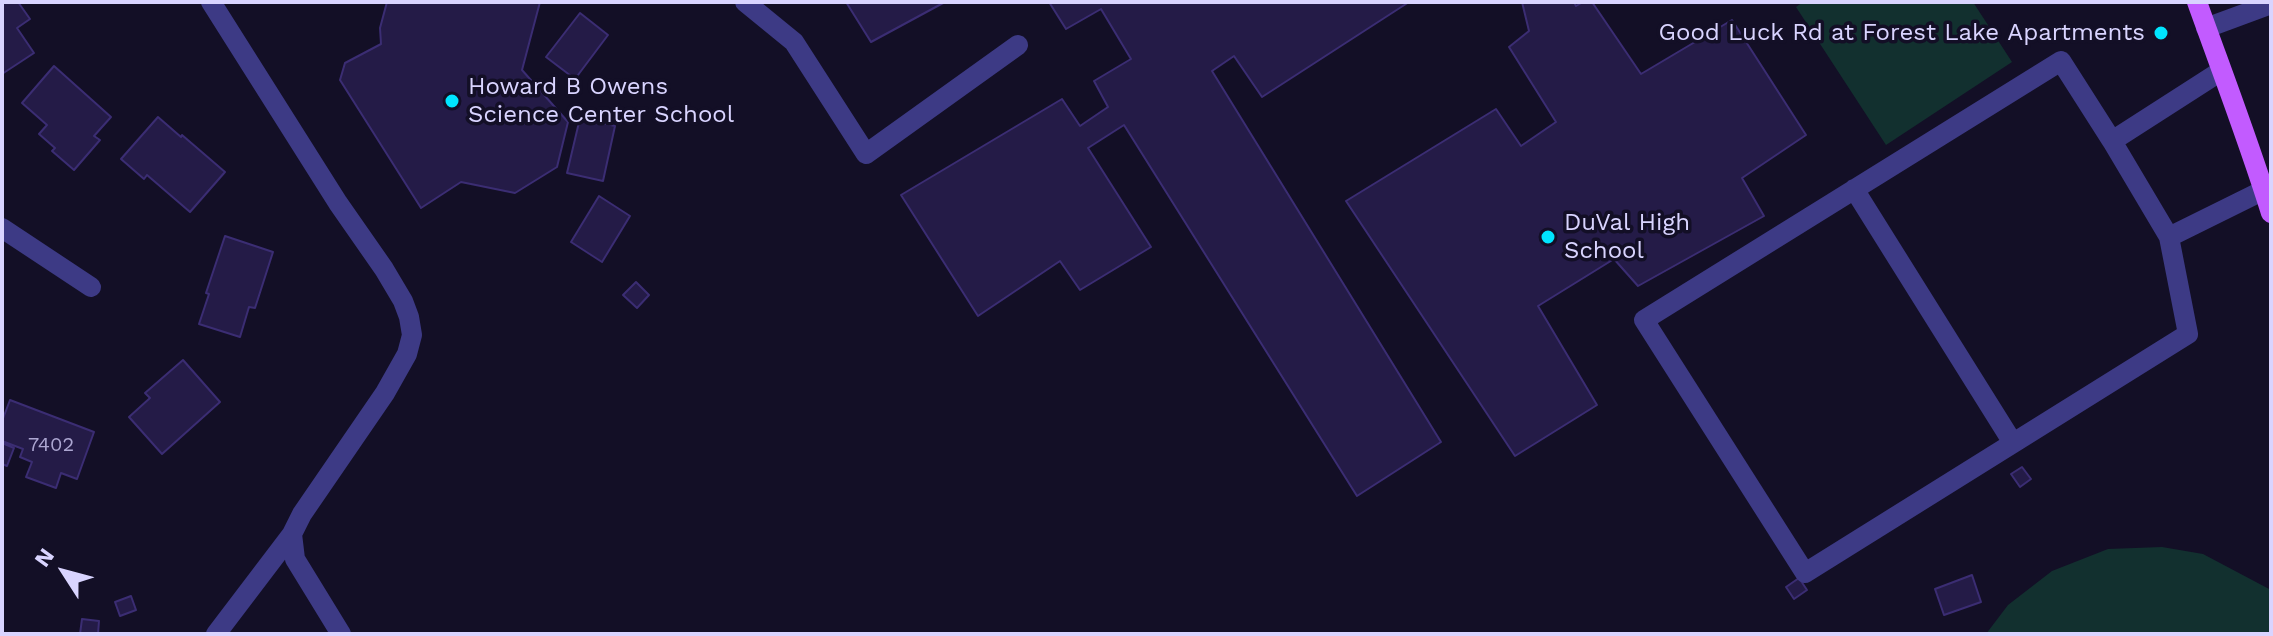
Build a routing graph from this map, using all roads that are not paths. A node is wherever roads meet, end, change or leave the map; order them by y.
1 (211, 2) edge
2 (745, 2) edge
3 (2197, 2) edge
4 (2271, 4) edge
5 (2206, 28) junction
6 (1018, 45) dead end
7 (2221, 71) junction
8 (2112, 141) junction
9 (1854, 189) junction
10 (2264, 190) junction
11 (2271, 213) edge
12 (2, 228) edge
13 (2169, 237) junction
14 (91, 287) dead end
15 (2013, 443) junction
16 (292, 534) junction
17 (216, 634) edge
18 (341, 634) edge

1 - 16 street
2 - 6 street
3 - 5 main road
4 - 5 street
5 - 7 main road
7 - 8 street
7 - 10 main road
8 - 9 street
8 - 13 street
9 - 15 street
9 - 15 street
10 - 11 main road
10 - 13 street
12 - 14 street
13 - 15 street
16 - 17 street
16 - 18 street

